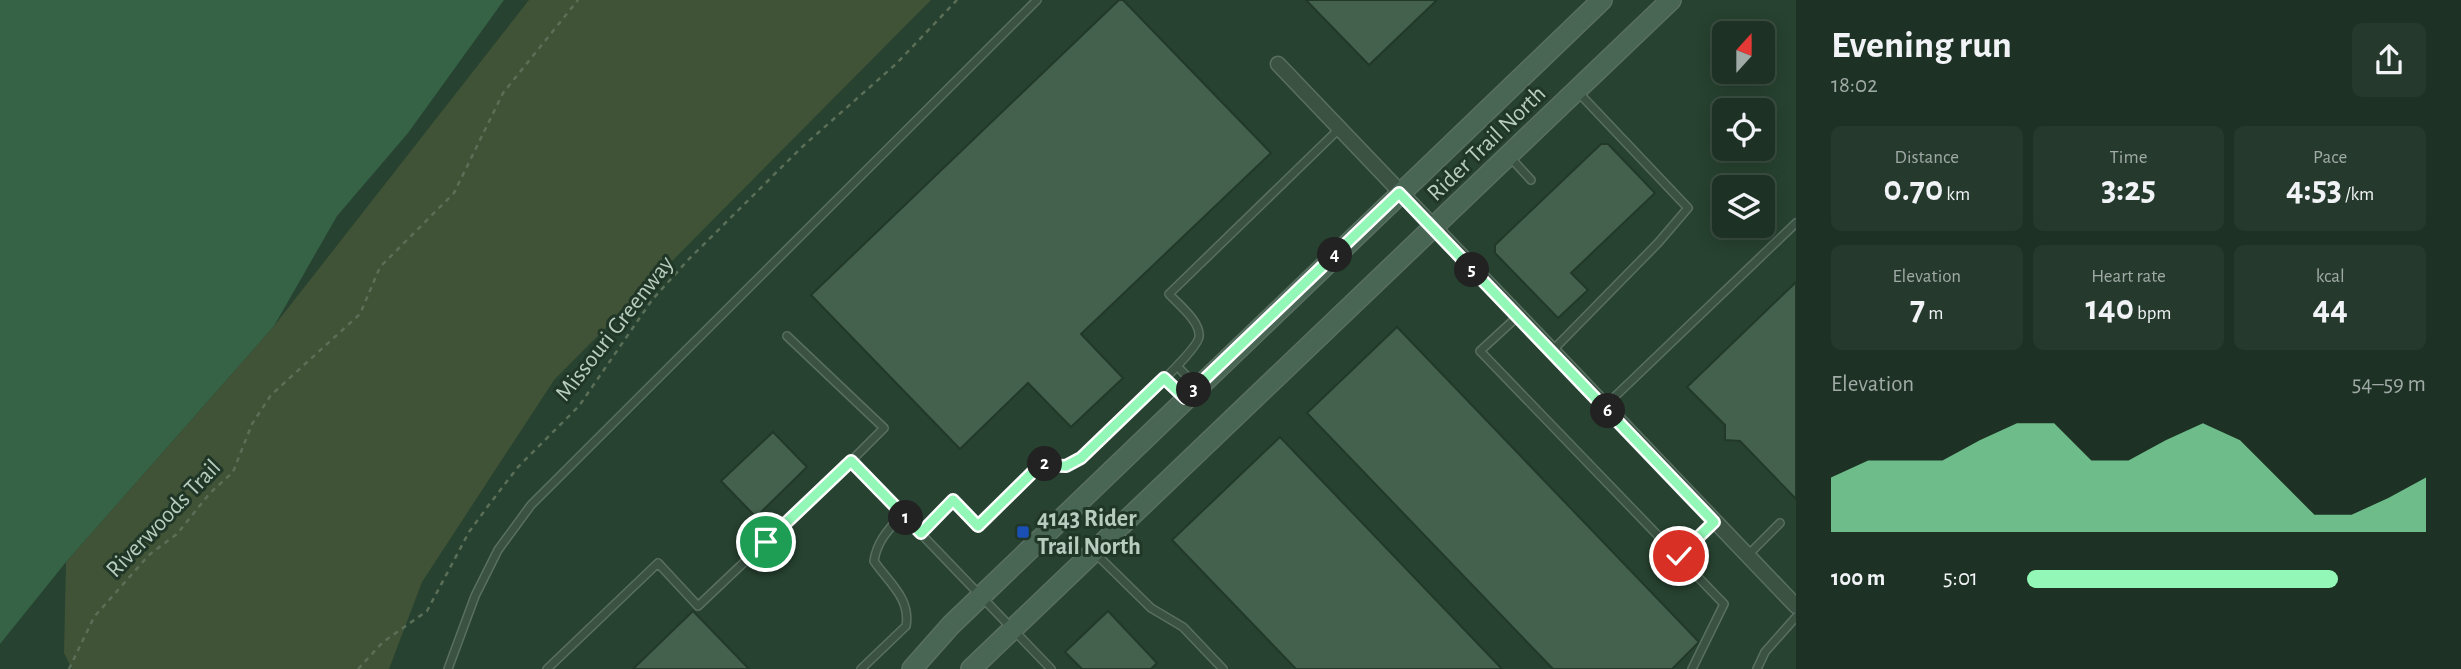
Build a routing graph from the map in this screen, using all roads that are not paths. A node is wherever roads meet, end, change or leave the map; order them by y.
1 (1037, 0) edge
2 (1602, 0) edge
3 (1671, 0) edge
4 (1278, 64) dead end
5 (1577, 90) junction
6 (1339, 129) junction
7 (1508, 156) junction
8 (1531, 180) dead end
9 (1399, 193) junction
10 (1796, 223) edge
11 (1432, 229) junction
12 (1517, 317) junction
13 (787, 336) dead end
14 (1551, 352) junction
15 (1177, 366) junction
16 (1164, 378) junction
17 (1191, 393) junction
18 (1604, 407) junction
19 (851, 461) junction
20 (902, 514) junction
21 (1714, 522) junction
22 (1780, 523) dead end
23 (921, 533) junction
24 (1094, 552) junction
25 (1679, 556) junction
26 (1747, 556) junction
27 (982, 596) junction
28 (1796, 606) edge
29 (1796, 617) edge
30 (1013, 629) junction
31 (448, 669) edge
32 (548, 669) edge
33 (861, 669) edge
34 (912, 669) edge
35 (971, 669) edge
36 (1051, 669) edge
37 (1223, 669) edge
38 (1692, 669) edge
39 (1757, 669) edge

1 - 31 lane
2 - 9 street, Rider Trail North
3 - 5 street, Rider Trail North
4 - 6 street
5 - 7 street, Rider Trail North
5 - 14 lane
6 - 9 street
6 - 15 lane
7 - 8 lane
7 - 11 street, Rider Trail North
9 - 11 street
9 - 17 street, Rider Trail North
10 - 18 lane
11 - 12 street
11 - 24 street, Rider Trail North
12 - 14 street
12 - 25 lane
13 - 19 lane
14 - 18 street
15 - 16 lane
15 - 17 lane
16 - 17 lane
16 - 23 lane
17 - 27 street, Rider Trail North
18 - 21 street
19 - 20 lane
19 - 32 lane
20 - 23 lane
20 - 33 lane
21 - 25 lane
21 - 26 street
22 - 26 lane
23 - 27 lane
24 - 30 street, Rider Trail North
24 - 37 lane
25 - 38 lane
26 - 28 street
27 - 30 lane
27 - 34 street, Rider Trail North
29 - 39 lane
30 - 35 street, Rider Trail North
30 - 36 lane

